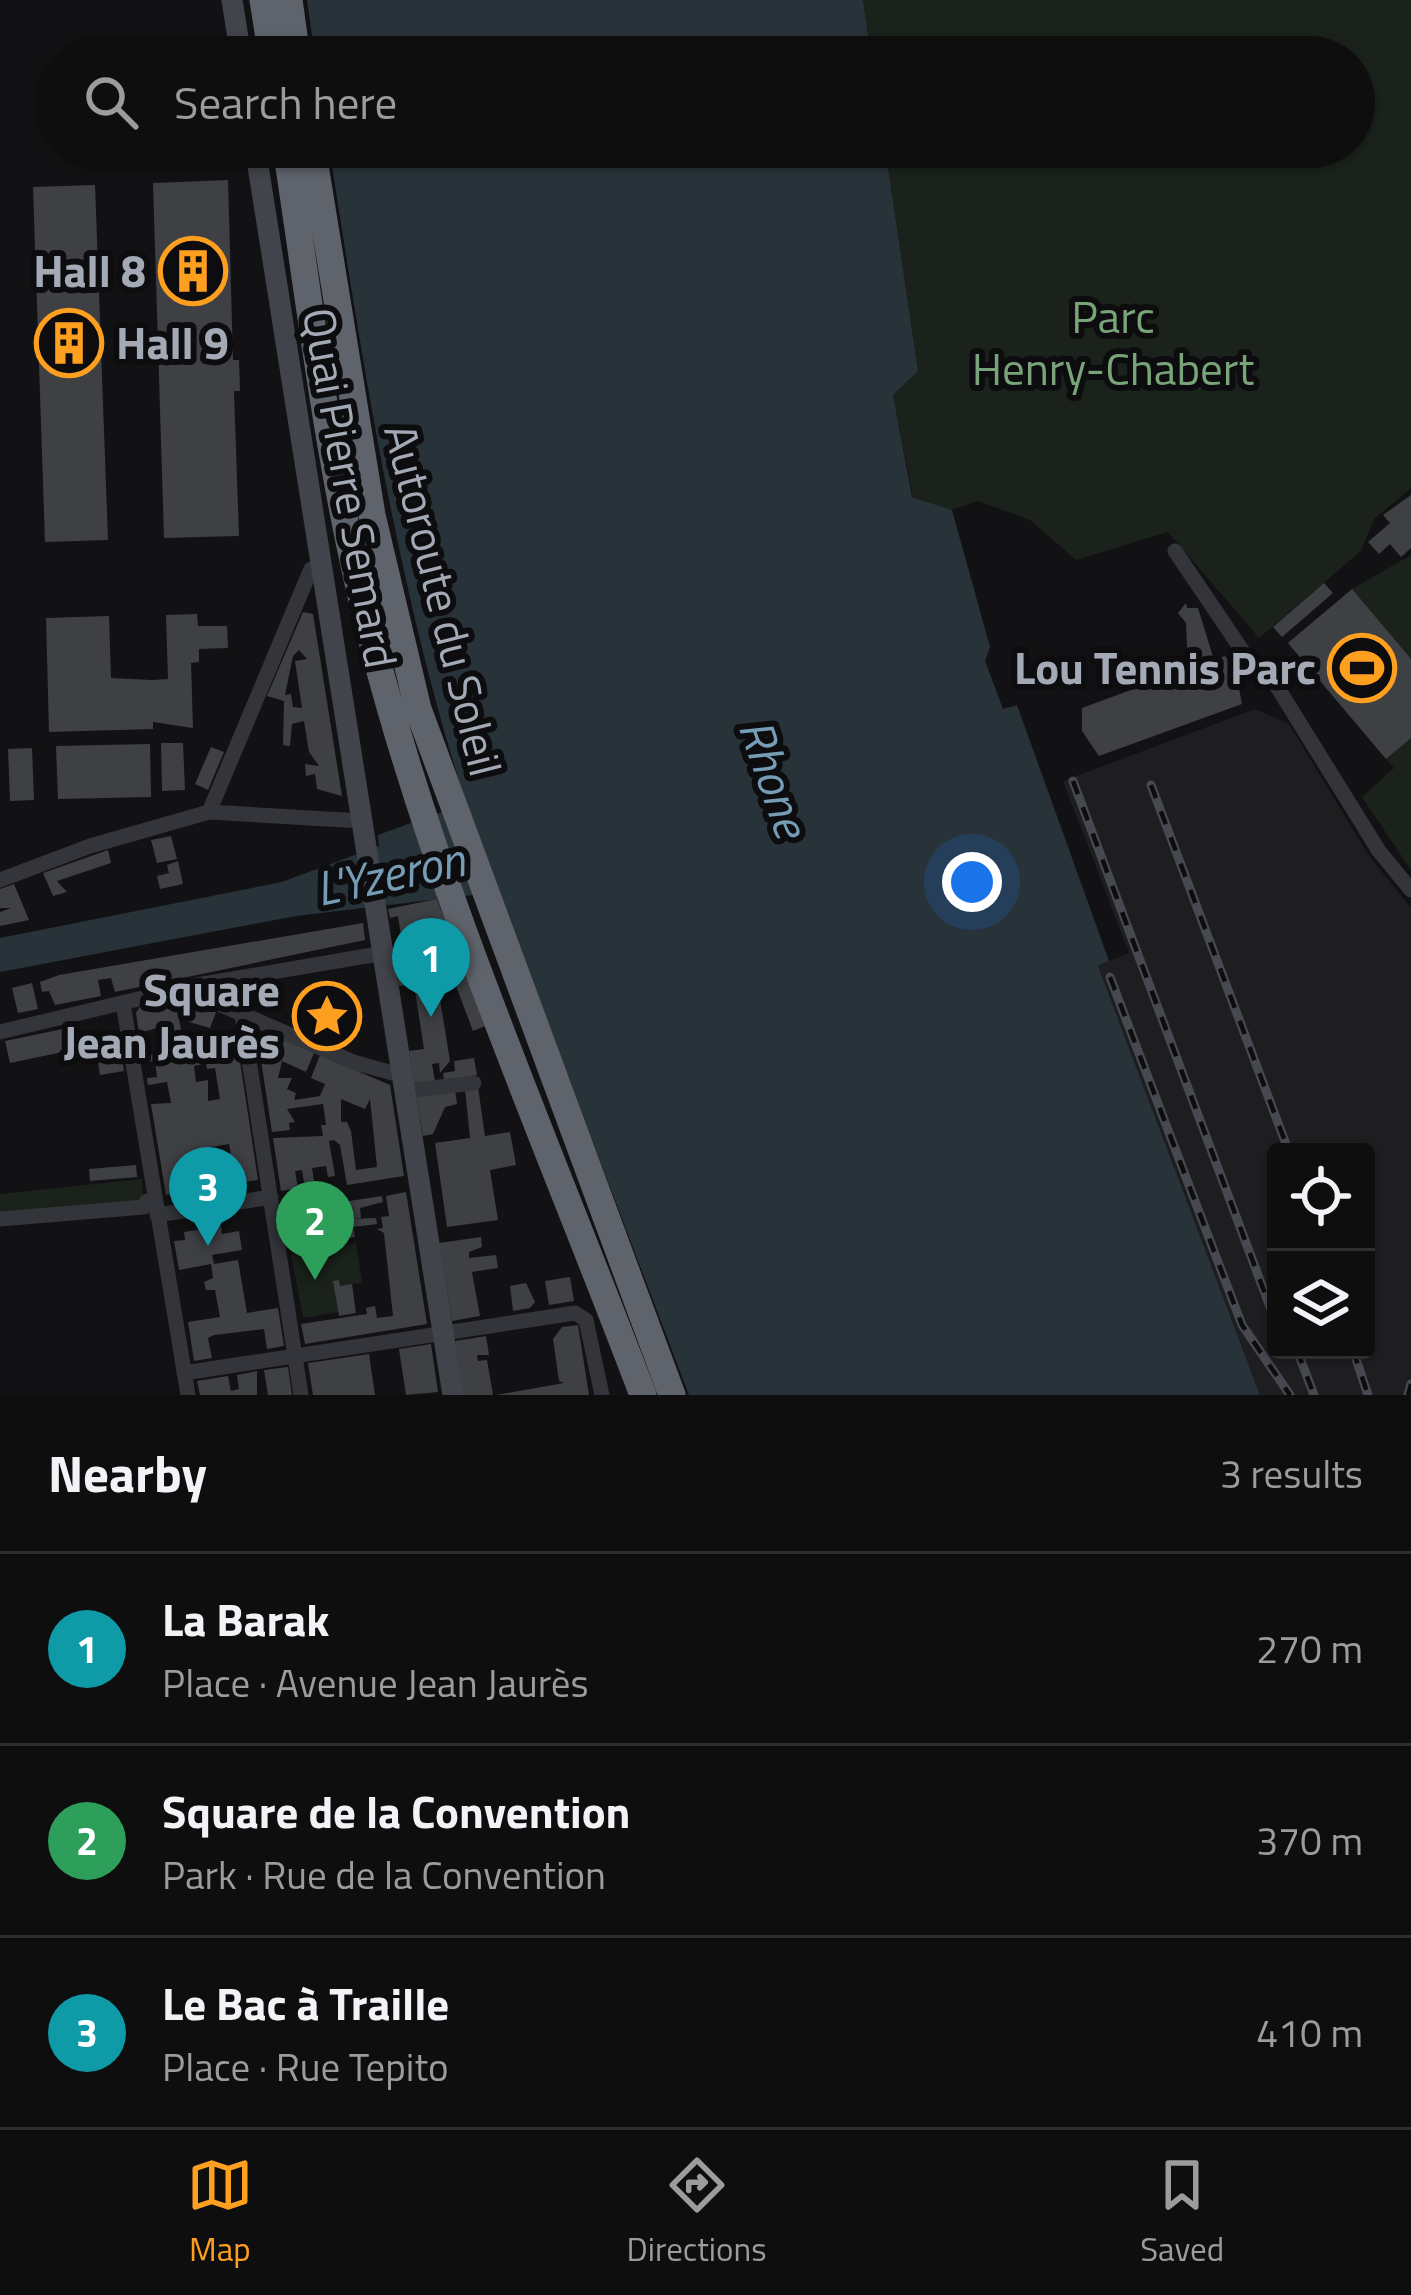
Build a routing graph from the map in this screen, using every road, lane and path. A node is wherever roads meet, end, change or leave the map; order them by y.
1 (232, 0) edge
2 (263, 0) edge
3 (289, 0) edge
4 (238, 36) edge
5 (269, 36) edge
6 (295, 36) edge
7 (258, 168) edge
8 (289, 168) edge
9 (316, 168) edge
10 (1174, 551) dead end
11 (321, 567) junction
12 (435, 806) junction
13 (209, 812) junction
14 (364, 832) junction
15 (0, 880) edge
16 (1411, 890) edge
17 (472, 905) junction
18 (384, 953) junction
19 (248, 979) junction
20 (176, 990) junction
21 (123, 1003) junction
22 (243, 1012) junction
23 (0, 1032) edge
24 (404, 1083) junction
25 (474, 1083) dead end
26 (271, 1197) junction
27 (152, 1208) junction
28 (0, 1220) edge
29 (443, 1333) junction
30 (296, 1356) junction
31 (184, 1373) junction
32 (188, 1395) edge
33 (302, 1395) edge
34 (453, 1395) edge
35 (602, 1395) edge
36 (643, 1395) edge
37 (671, 1395) edge

1 - 4 main road
2 - 5 highway
3 - 6 highway
7 - 11 main road, Quai Pierre Semard
8 - 12 highway, Autoroute du Soleil
9 - 12 highway, Autoroute du Soleil
10 - 16 street
11 - 13 street
11 - 14 main road, Quai Pierre Semard
12 - 17 highway, Autoroute du Soleil
13 - 14 street
13 - 15 street
14 - 18 main road, Quai Pierre Semard
17 - 36 highway, Autoroute du Soleil
17 - 37 highway, Autoroute du Soleil
18 - 19 street
18 - 24 main road, Quai Pierre Semard
19 - 20 street
19 - 22 street
20 - 21 street
20 - 22 street
21 - 23 street
21 - 27 street
22 - 24 street
22 - 26 street
24 - 25 street
24 - 29 main road, Quai Pierre Semard
26 - 27 street
26 - 30 street
27 - 28 street
27 - 31 street
29 - 30 street
29 - 34 main road, Quai Pierre Semard
29 - 35 street
30 - 31 street
30 - 33 street
31 - 32 street

